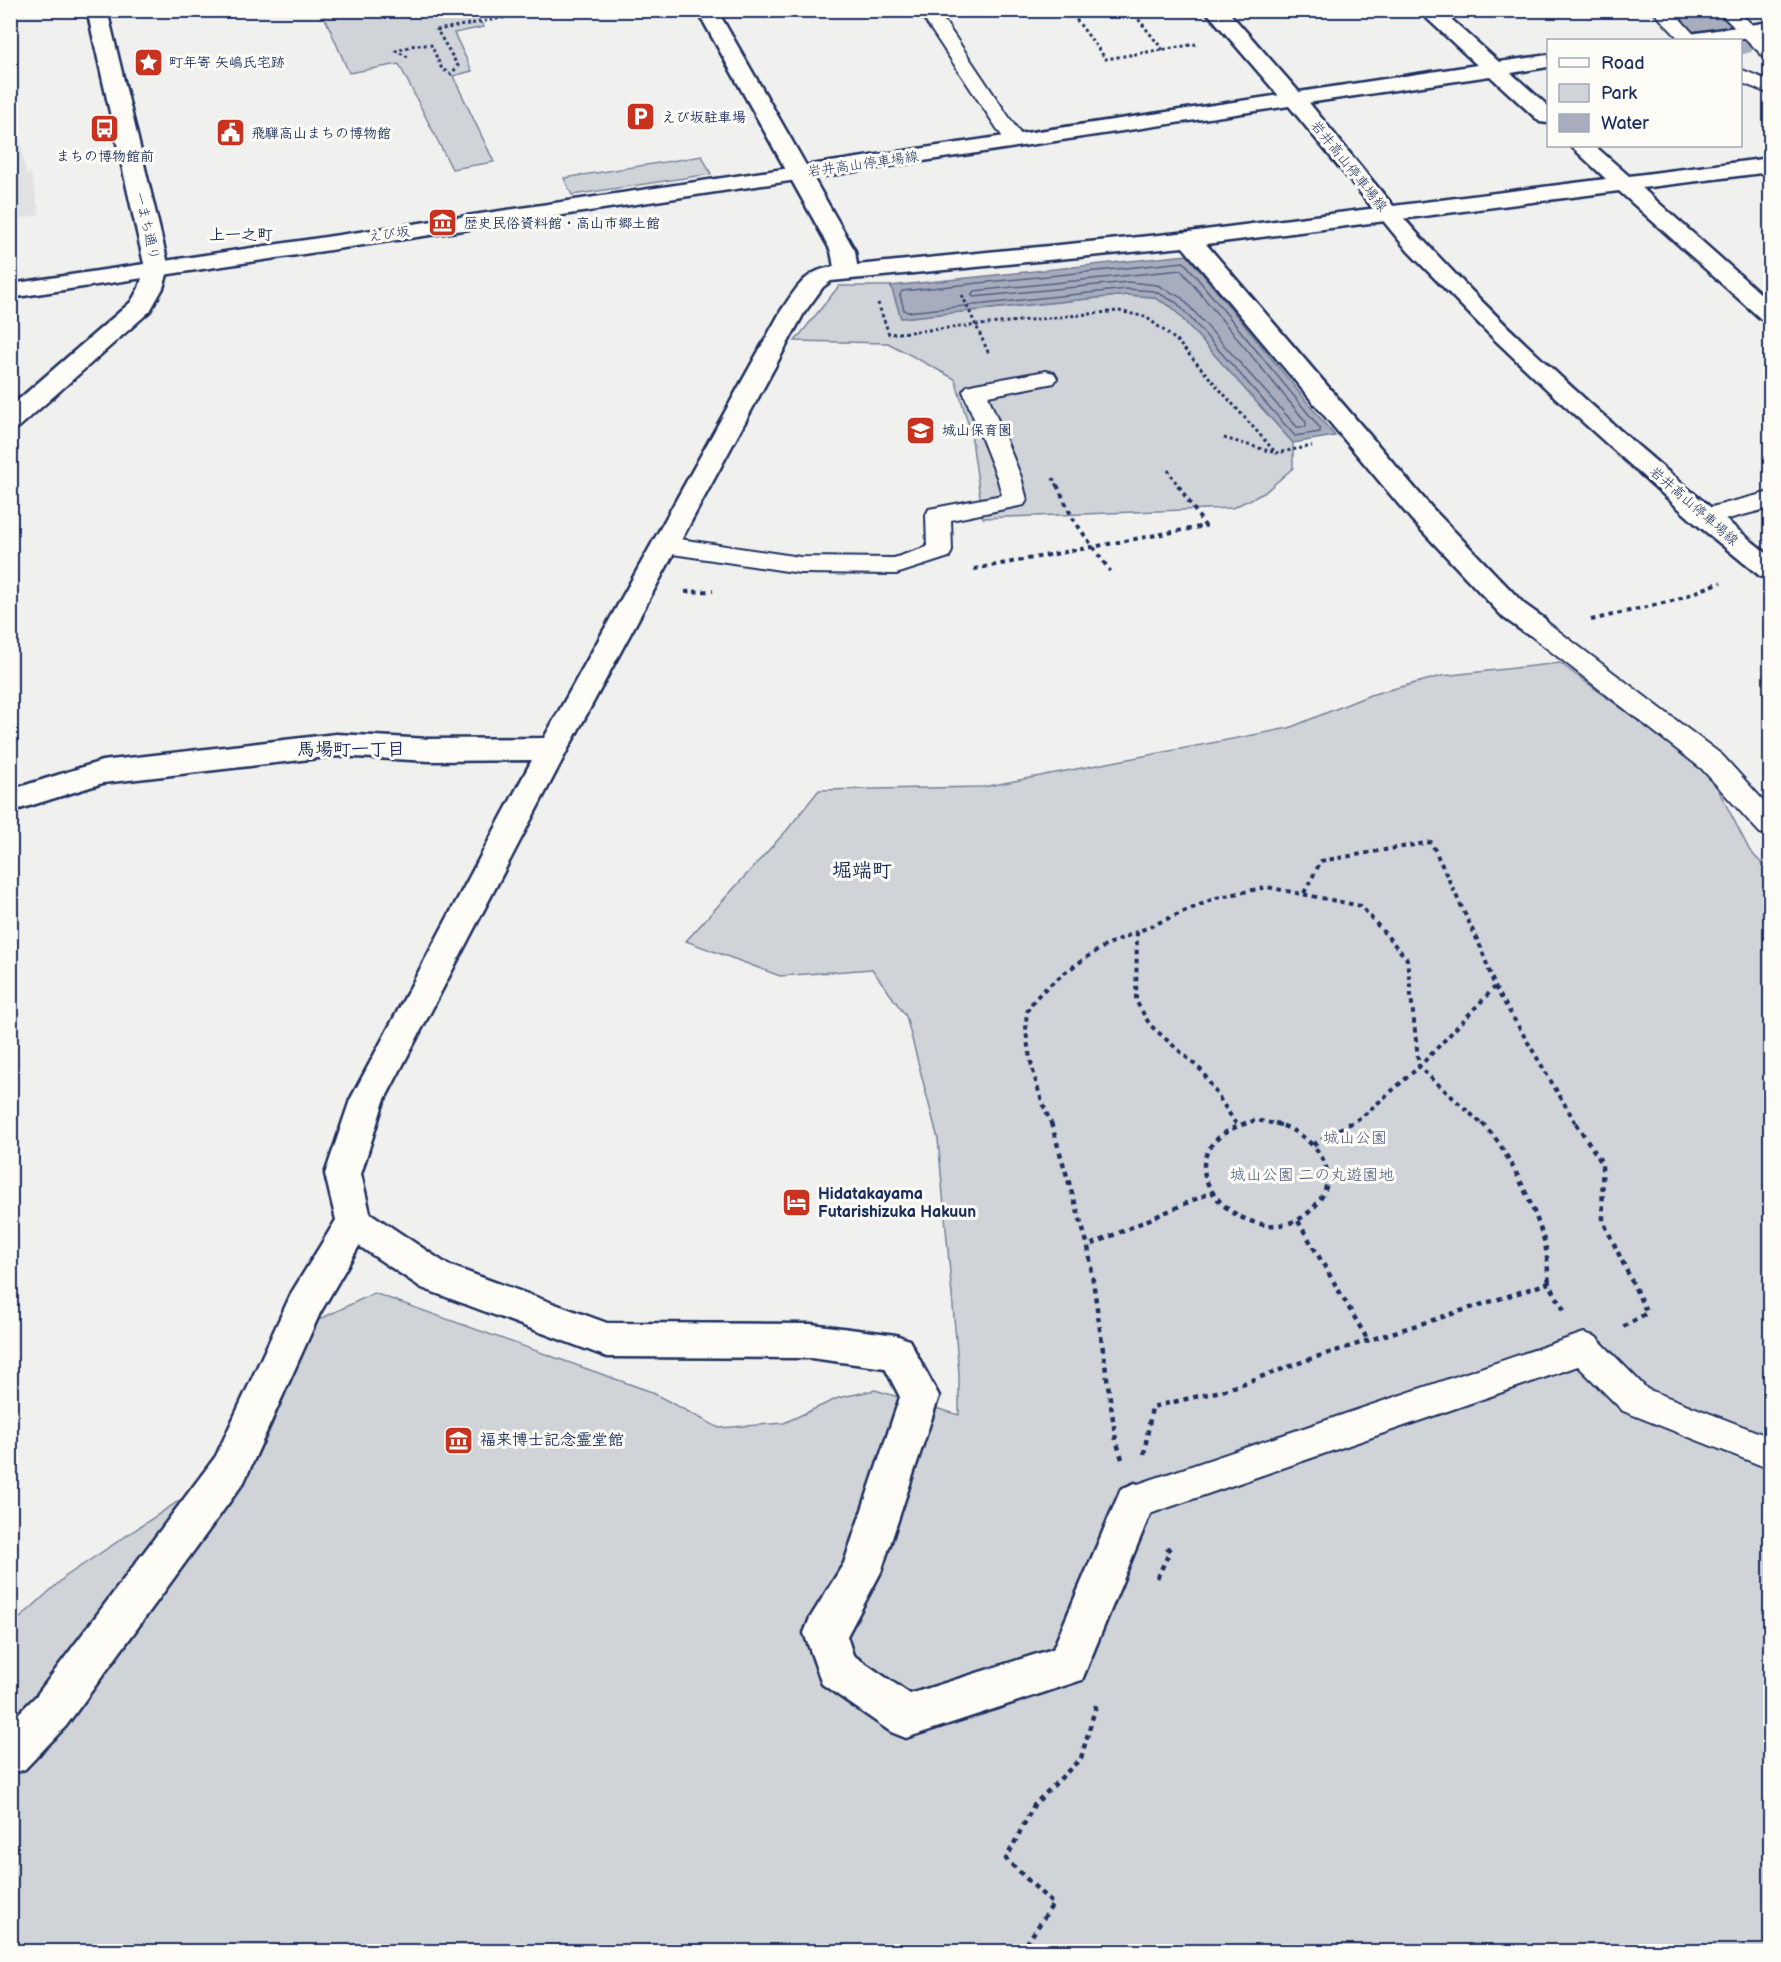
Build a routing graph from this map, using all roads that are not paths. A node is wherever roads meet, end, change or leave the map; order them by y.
1 (97, 10) edge
2 (707, 10) edge
3 (927, 10) edge
4 (1215, 10) edge
5 (1428, 10) edge
6 (1661, 10) edge
7 (1726, 10) edge
8 (1770, 28) edge
9 (1743, 32) junction
10 (1692, 39) edge
11 (1699, 39) edge
12 (1770, 52) edge
13 (1547, 61) edge
14 (1494, 69) junction
15 (1742, 76) edge
16 (1770, 88) edge
17 (1294, 99) junction
18 (1547, 116) edge
19 (1015, 141) junction
20 (1583, 147) edge
21 (1770, 165) edge
22 (800, 173) junction
23 (1625, 183) junction
24 (1389, 215) junction
25 (1189, 239) junction
26 (157, 268) junction
27 (857, 272) junction
28 (10, 291) edge
29 (1770, 314) edge
30 (1046, 378) dead end
31 (10, 421) edge
32 (1770, 500) edge
33 (1705, 517) junction
34 (666, 545) junction
35 (1767, 568) edge
36 (1535, 626) joint
37 (553, 749) junction
38 (10, 801) edge
39 (1770, 826) edge
40 (354, 1222) junction
41 (1770, 1453) edge
42 (1135, 1502) joint
43 (10, 1754) edge

1 - 26 street, 一まち通り
2 - 22 street
3 - 19 lane
4 - 17 street
5 - 14 street
6 - 10 lane
7 - 9 lane
8 - 9 street
9 - 11 street
9 - 12 lane
13 - 14 street
14 - 17 street
14 - 18 street
15 - 16 lane
17 - 19 street, 岩井高山停車場線
17 - 24 street, 岩井高山停車場線
19 - 22 street, 岩井高山停車場線
20 - 23 street
21 - 23 street
22 - 26 street, えび坂
22 - 27 street
23 - 24 street
23 - 29 street
24 - 25 street
24 - 33 street, 岩井高山停車場線
25 - 27 street
25 - 36 street
26 - 28 street
26 - 31 street, 一まち通り
27 - 34 street
30 - 34 lane
32 - 33 lane
33 - 35 street, 岩井高山停車場線
34 - 37 street
36 - 39 lane
37 - 38 street
37 - 40 street
40 - 42 street
40 - 43 street
41 - 42 lane

